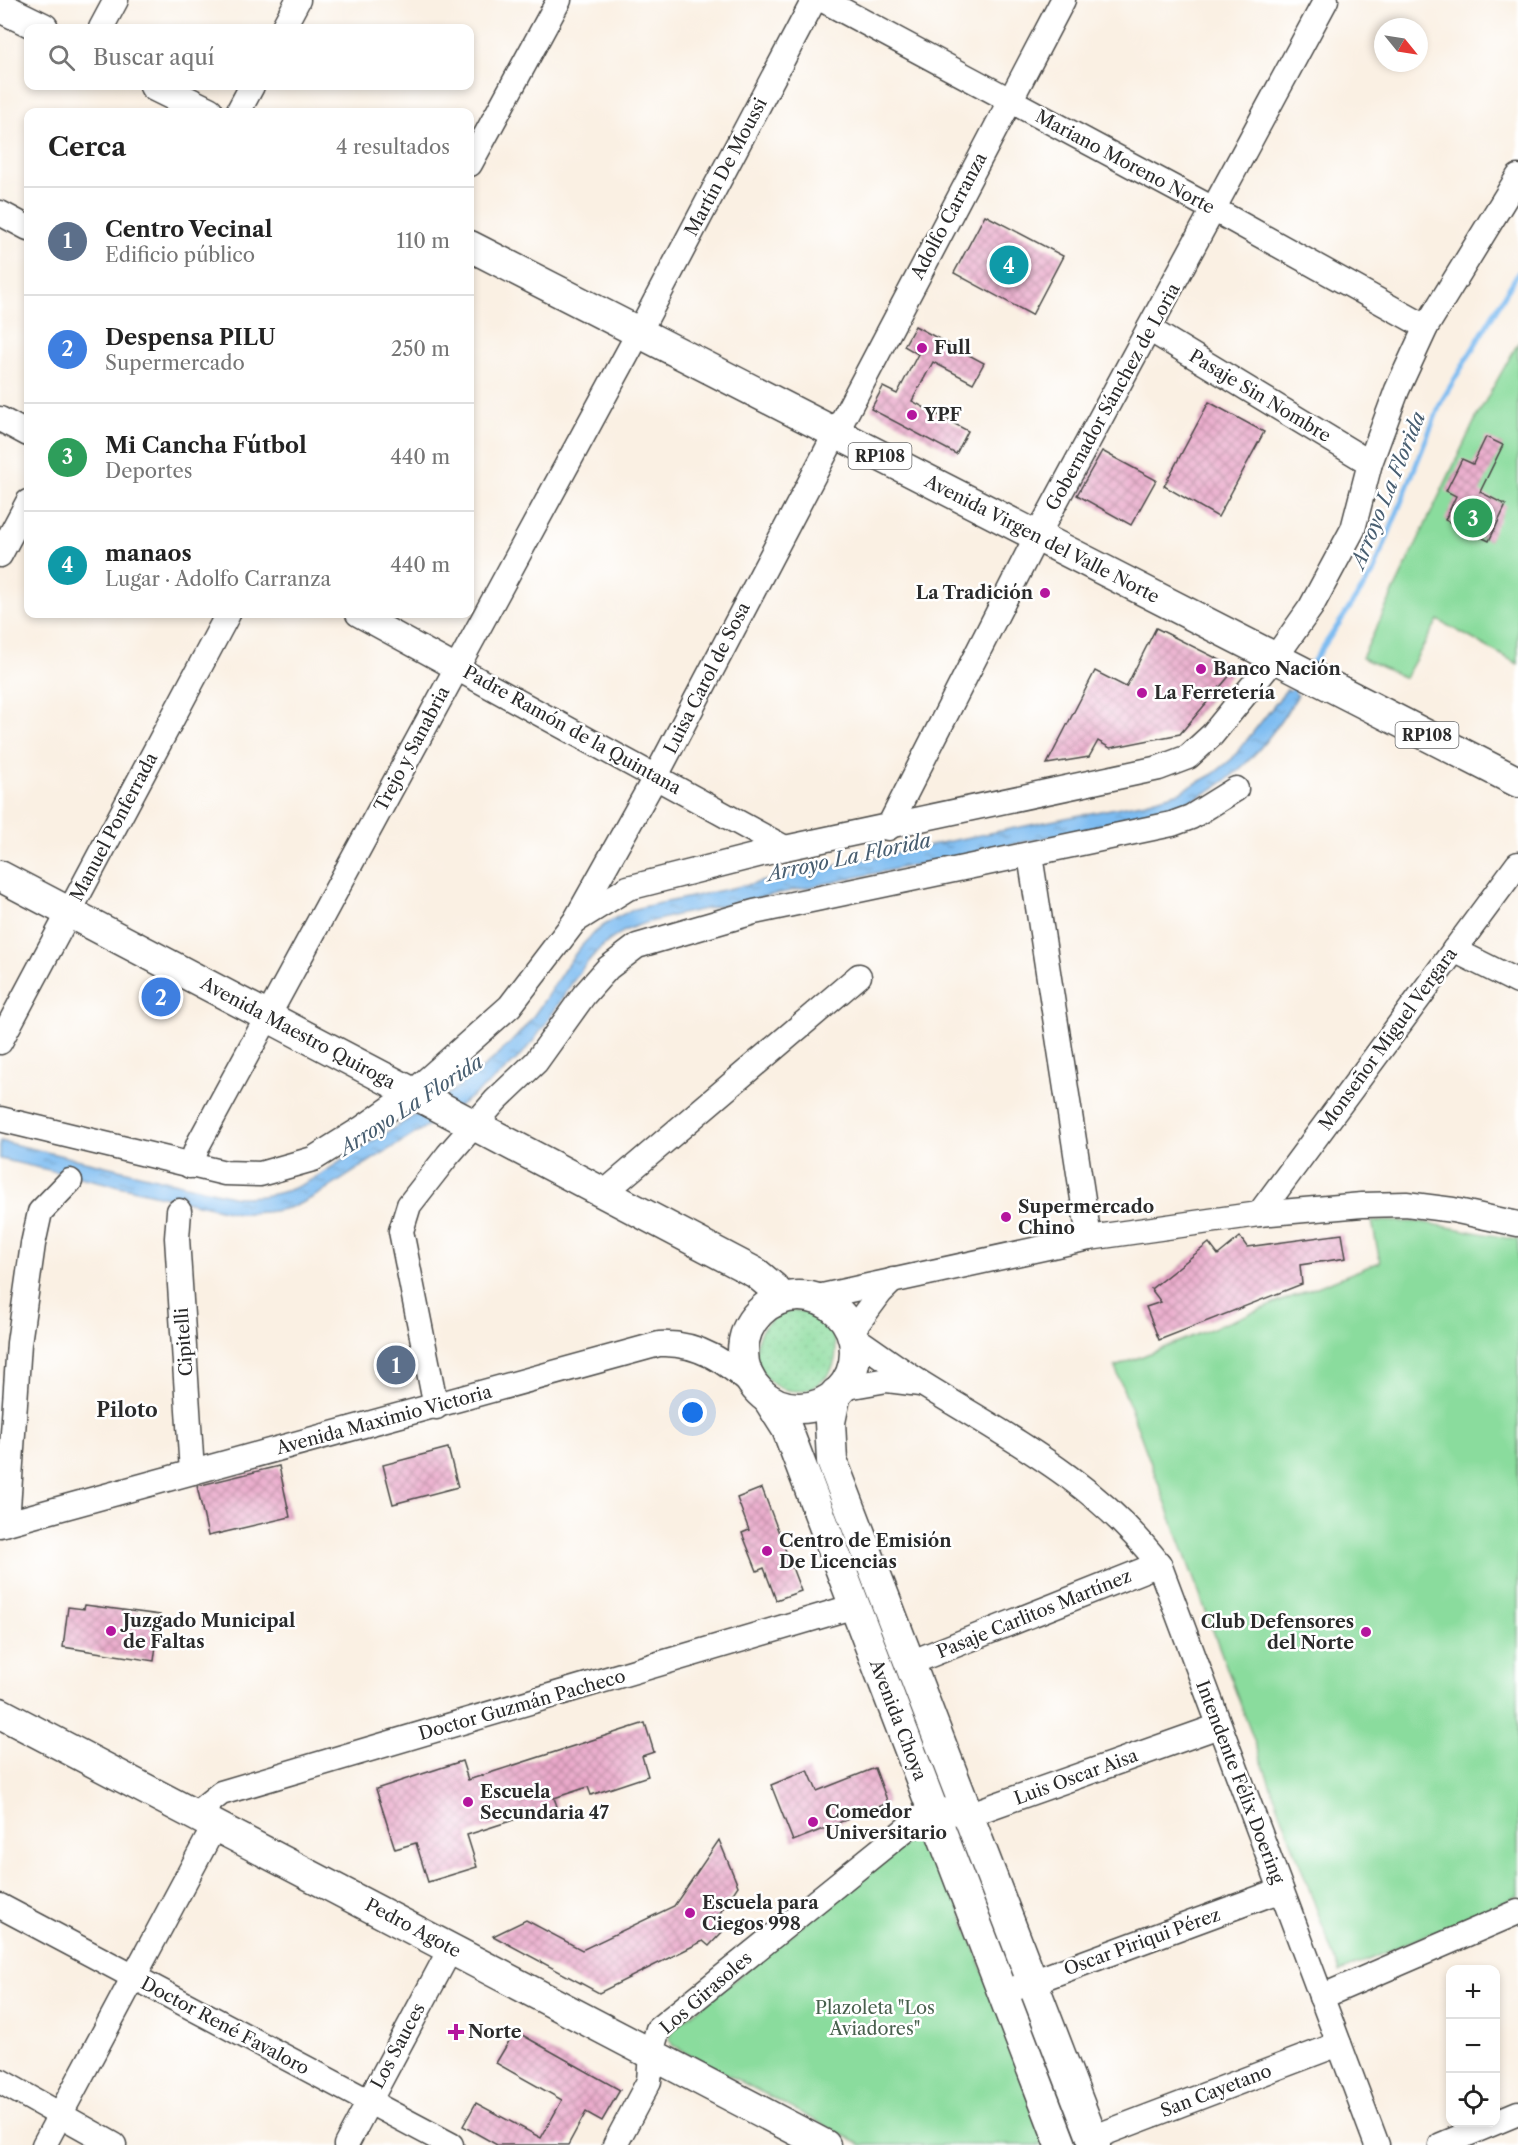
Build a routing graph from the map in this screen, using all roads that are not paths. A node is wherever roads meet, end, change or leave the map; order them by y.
1 (116, 0) edge
2 (298, 0) edge
3 (559, 0) edge
4 (814, 0) edge
5 (823, 0) edge
6 (1063, 0) edge
7 (1326, 0) edge
8 (0, 7) edge
9 (35, 24) edge
10 (103, 24) edge
11 (285, 24) edge
12 (163, 90) edge
13 (250, 90) edge
14 (1010, 100) junction
15 (200, 108) edge
16 (240, 108) edge
17 (474, 157) edge
18 (1518, 177) edge
19 (1215, 210) junction
20 (0, 213) edge
21 (24, 226) edge
22 (474, 248) edge
23 (1426, 327) junction
24 (1149, 329) junction
25 (638, 334) junction
26 (0, 419) edge
27 (24, 432) edge
28 (835, 433) junction
29 (1370, 463) junction
30 (24, 510) edge
31 (1037, 536) junction
32 (0, 555) edge
33 (226, 618) edge
34 (365, 618) edge
35 (1283, 662) junction
36 (456, 667) junction
37 (656, 776) junction
38 (1518, 782) edge
39 (1236, 789) dead end
40 (888, 828) junction
41 (785, 848) junction
42 (1030, 855) junction
43 (1518, 864) edge
44 (0, 876) edge
45 (69, 912) junction
46 (575, 921) junction
47 (1454, 950) junction
48 (859, 976) dead end
49 (1518, 982) edge
50 (267, 1017) junction
51 (0, 1042) edge
52 (419, 1096) junction
53 (0, 1119) edge
54 (466, 1121) junction
55 (190, 1166) junction
56 (70, 1181) dead end
57 (605, 1192) junction
58 (179, 1211) dead end
59 (1259, 1214) junction
60 (1518, 1224) edge
61 (1089, 1238) junction
62 (893, 1280) junction
63 (782, 1298) junction
64 (813, 1298) junction
65 (852, 1334) junction
66 (10, 1342) edge
67 (922, 1384) junction
68 (838, 1390) junction
69 (762, 1394) junction
70 (436, 1407) junction
71 (6, 1438) edge
72 (192, 1472) junction
73 (3, 1524) edge
74 (1159, 1564) junction
75 (855, 1606) junction
76 (910, 1663) junction
77 (0, 1713) edge
78 (1219, 1726) junction
79 (932, 1808) junction
80 (968, 1815) junction
81 (205, 1820) junction
82 (1281, 1890) junction
83 (0, 1906) edge
84 (1518, 1912) edge
85 (451, 1948) junction
86 (134, 1978) junction
87 (1032, 1982) junction
88 (1003, 1993) junction
89 (1321, 1996) junction
90 (1339, 2044) junction
91 (651, 2053) junction
92 (0, 2081) edge
93 (369, 2102) junction
94 (1518, 2113) edge
95 (60, 2115) junction
96 (1094, 2141) edge
97 (44, 2145) edge
98 (114, 2145) edge
99 (346, 2145) edge
100 (451, 2145) edge
101 (615, 2145) edge
102 (825, 2145) edge
103 (1061, 2145) edge
104 (1377, 2145) edge
105 (1442, 2145) edge

1 - 10 street
2 - 11 street
3 - 17 street
4 - 25 street, Martín De Moussi
5 - 14 street, Mariano Moreno Norte
6 - 14 street, Adolfo Carranza
7 - 19 street, Gobernador Sánchez de Loria
8 - 9 main road
12 - 15 main road
13 - 16 street
14 - 19 street, Mariano Moreno Norte
14 - 28 street, Adolfo Carranza
18 - 23 street
19 - 23 street, Mariano Moreno Norte
19 - 24 street, Gobernador Sánchez de Loria
20 - 21 street
22 - 25 main road, Avenida Virgen del Valle Norte / RP108
23 - 29 street
24 - 29 street, Pasaje Sin Nombre
24 - 31 street, Gobernador Sánchez de Loria
25 - 28 main road, Avenida Virgen del Valle Norte / RP108
25 - 36 street, Trejo y Sanabria
26 - 27 street
28 - 31 main road, Avenida Virgen del Valle Norte / RP108
28 - 37 street, Luisa Carol de Sosa
29 - 35 street
30 - 32 street
31 - 35 main road, Avenida Virgen del Valle Norte / RP108
31 - 40 street, Gobernador Sánchez de Loria
33 - 45 street, Manuel Ponferrada
34 - 36 street, Padre Ramón de la Quintana
35 - 38 main road, Avenida Virgen del Valle Norte / RP108
35 - 40 street
36 - 37 street, Padre Ramón de la Quintana
36 - 50 street, Trejo y Sanabria
37 - 41 street, Padre Ramón de la Quintana
37 - 46 street, Luisa Carol de Sosa
39 - 42 street
40 - 41 street
41 - 46 street
42 - 54 street
42 - 61 street
43 - 47 street, Monseñor Miguel Vergara
44 - 45 main road, Avenida Maestro Quiroga
45 - 50 main road, Avenida Maestro Quiroga
45 - 51 street, Manuel Ponferrada
46 - 52 street
47 - 49 street
47 - 59 street, Monseñor Miguel Vergara
48 - 57 street
50 - 52 main road, Avenida Maestro Quiroga
50 - 55 street, Trejo y Sanabria
52 - 54 main road, Avenida Maestro Quiroga
52 - 55 street
53 - 55 street
54 - 57 main road, Avenida Maestro Quiroga
54 - 70 street
56 - 66 street
57 - 63 main road, Avenida Maestro Quiroga
58 - 72 street, Cipitelli
59 - 60 street
59 - 61 street
61 - 62 street
62 - 64 street
62 - 65 street
63 - 64 main road
63 - 69 main road
64 - 65 main road
65 - 67 street, Intendente Félix Doering
65 - 68 main road
66 - 71 street
67 - 68 street, Intendente Félix Doering
67 - 74 street, Intendente Félix Doering
68 - 69 main road
68 - 76 main road, Avenida Choya
69 - 70 street, Avenida Maximio Victoria
69 - 75 main road, Avenida Choya
70 - 72 street, Avenida Maximio Victoria
71 - 73 street
72 - 73 street, Avenida Maximio Victoria
74 - 76 street, Pasaje Carlitos Martínez
74 - 78 street, Intendente Félix Doering
75 - 79 main road, Avenida Choya
75 - 81 street, Doctor Guzmán Pacheco
76 - 80 main road, Avenida Choya
77 - 81 main road, Pedro Agote
78 - 80 street, Luis Oscar Aisa
78 - 82 street, Intendente Félix Doering
79 - 80 street
79 - 88 main road, Avenida Choya
79 - 91 street, Los Girasoles
80 - 87 main road, Avenida Choya
81 - 85 main road, Pedro Agote
81 - 86 street, Doctor Guzmán Pacheco
82 - 87 street, Oscar Piriqui Pérez
82 - 89 street, Intendente Félix Doering
83 - 86 street, Doctor René Favaloro
84 - 89 street
85 - 91 main road, Pedro Agote
85 - 93 street, Los Sauces
86 - 93 street, Doctor René Favaloro
86 - 95 street, Doctor Guzmán Pacheco
87 - 88 street, Oscar Piriqui Pérez
87 - 96 main road, Avenida Choya
88 - 103 main road, Avenida Choya
89 - 90 street, Intendente Félix Doering
90 - 96 street, San Cayetano
90 - 104 street, Intendente Félix Doering
91 - 101 street, Los Girasoles
91 - 102 main road, Pedro Agote
92 - 95 street
93 - 99 street, Los Sauces
93 - 100 street, Doctor René Favaloro
94 - 105 street
95 - 97 street, Doctor Guzmán Pacheco
95 - 98 street

